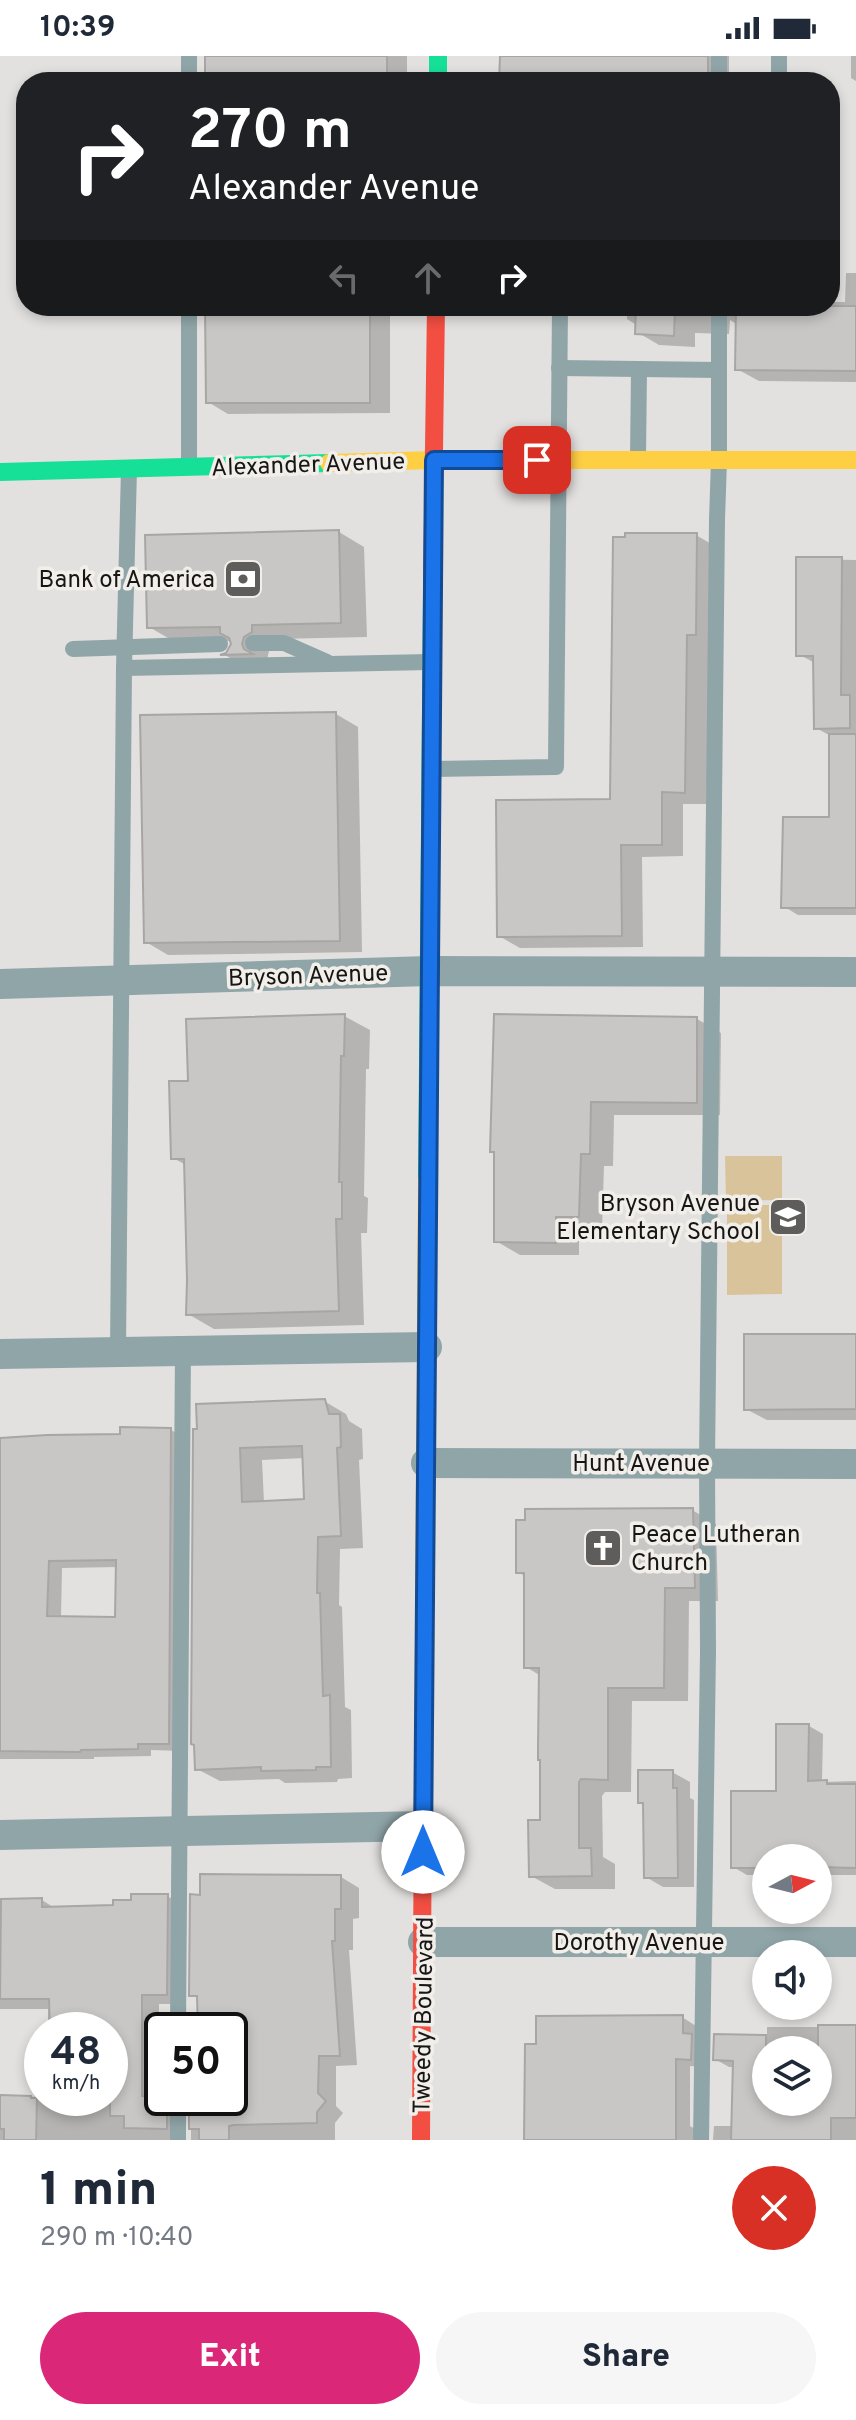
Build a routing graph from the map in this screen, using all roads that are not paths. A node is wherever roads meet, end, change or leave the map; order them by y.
1 (189, 316) edge
2 (436, 316) edge
3 (560, 316) edge
4 (719, 316) edge
5 (559, 368) junction
6 (639, 369) junction
7 (719, 370) junction
8 (434, 460) junction
9 (559, 460) junction
10 (638, 460) junction
11 (719, 460) junction
12 (856, 460) edge
13 (189, 468) junction
14 (129, 469) junction
15 (0, 472) edge
16 (253, 643) dead end
17 (220, 644) dead end
18 (124, 647) junction
19 (73, 649) dead end
20 (431, 662) junction
21 (330, 663) junction
22 (124, 668) junction
23 (430, 769) junction
24 (429, 971) junction
25 (712, 972) junction
26 (856, 972) edge
27 (121, 980) junction
28 (0, 984) edge
29 (427, 1347) junction
30 (183, 1350) junction
31 (118, 1351) junction
32 (0, 1354) edge
33 (426, 1463) junction
34 (707, 1463) junction
35 (856, 1464) edge
36 (423, 1826) junction
37 (178, 1830) junction
38 (0, 1835) edge
39 (423, 1942) junction
40 (703, 1942) junction
41 (856, 1942) edge
42 (178, 2012) edge
43 (178, 2116) edge
44 (178, 2140) edge
45 (421, 2140) edge
46 (701, 2140) edge

1 - 13 lane
2 - 8 main road, Tweedy Boulevard
3 - 5 lane
4 - 7 lane
5 - 6 lane
5 - 9 lane
6 - 7 lane
6 - 10 lane
7 - 11 lane
8 - 9 main road, Alexander Avenue
8 - 13 main road, Alexander Avenue
8 - 20 main road, Tweedy Boulevard
9 - 10 main road, Alexander Avenue
9 - 23 lane
10 - 11 main road, Alexander Avenue
11 - 12 main road, Alexander Avenue
11 - 25 lane
13 - 14 main road, Alexander Avenue
14 - 15 main road, Alexander Avenue
14 - 18 lane
16 - 21 lane
17 - 18 lane
18 - 19 lane
18 - 22 lane
20 - 21 lane
20 - 23 main road, Tweedy Boulevard
21 - 22 lane
22 - 27 lane
23 - 24 main road, Tweedy Boulevard
24 - 25 street, Bryson Avenue
24 - 27 street, Bryson Avenue
24 - 29 main road, Tweedy Boulevard
25 - 26 street, Bryson Avenue
25 - 34 lane
27 - 28 street, Bryson Avenue
27 - 31 lane
29 - 30 street
29 - 33 main road, Tweedy Boulevard
30 - 31 street
30 - 37 lane
31 - 32 street
33 - 34 street, Hunt Avenue
33 - 36 main road, Tweedy Boulevard
34 - 35 street, Hunt Avenue
34 - 40 lane
36 - 37 street
36 - 39 main road, Tweedy Boulevard
37 - 38 street
37 - 42 lane
39 - 40 street, Dorothy Avenue
39 - 45 main road, Tweedy Boulevard
40 - 41 street, Dorothy Avenue
40 - 46 lane
43 - 44 lane

